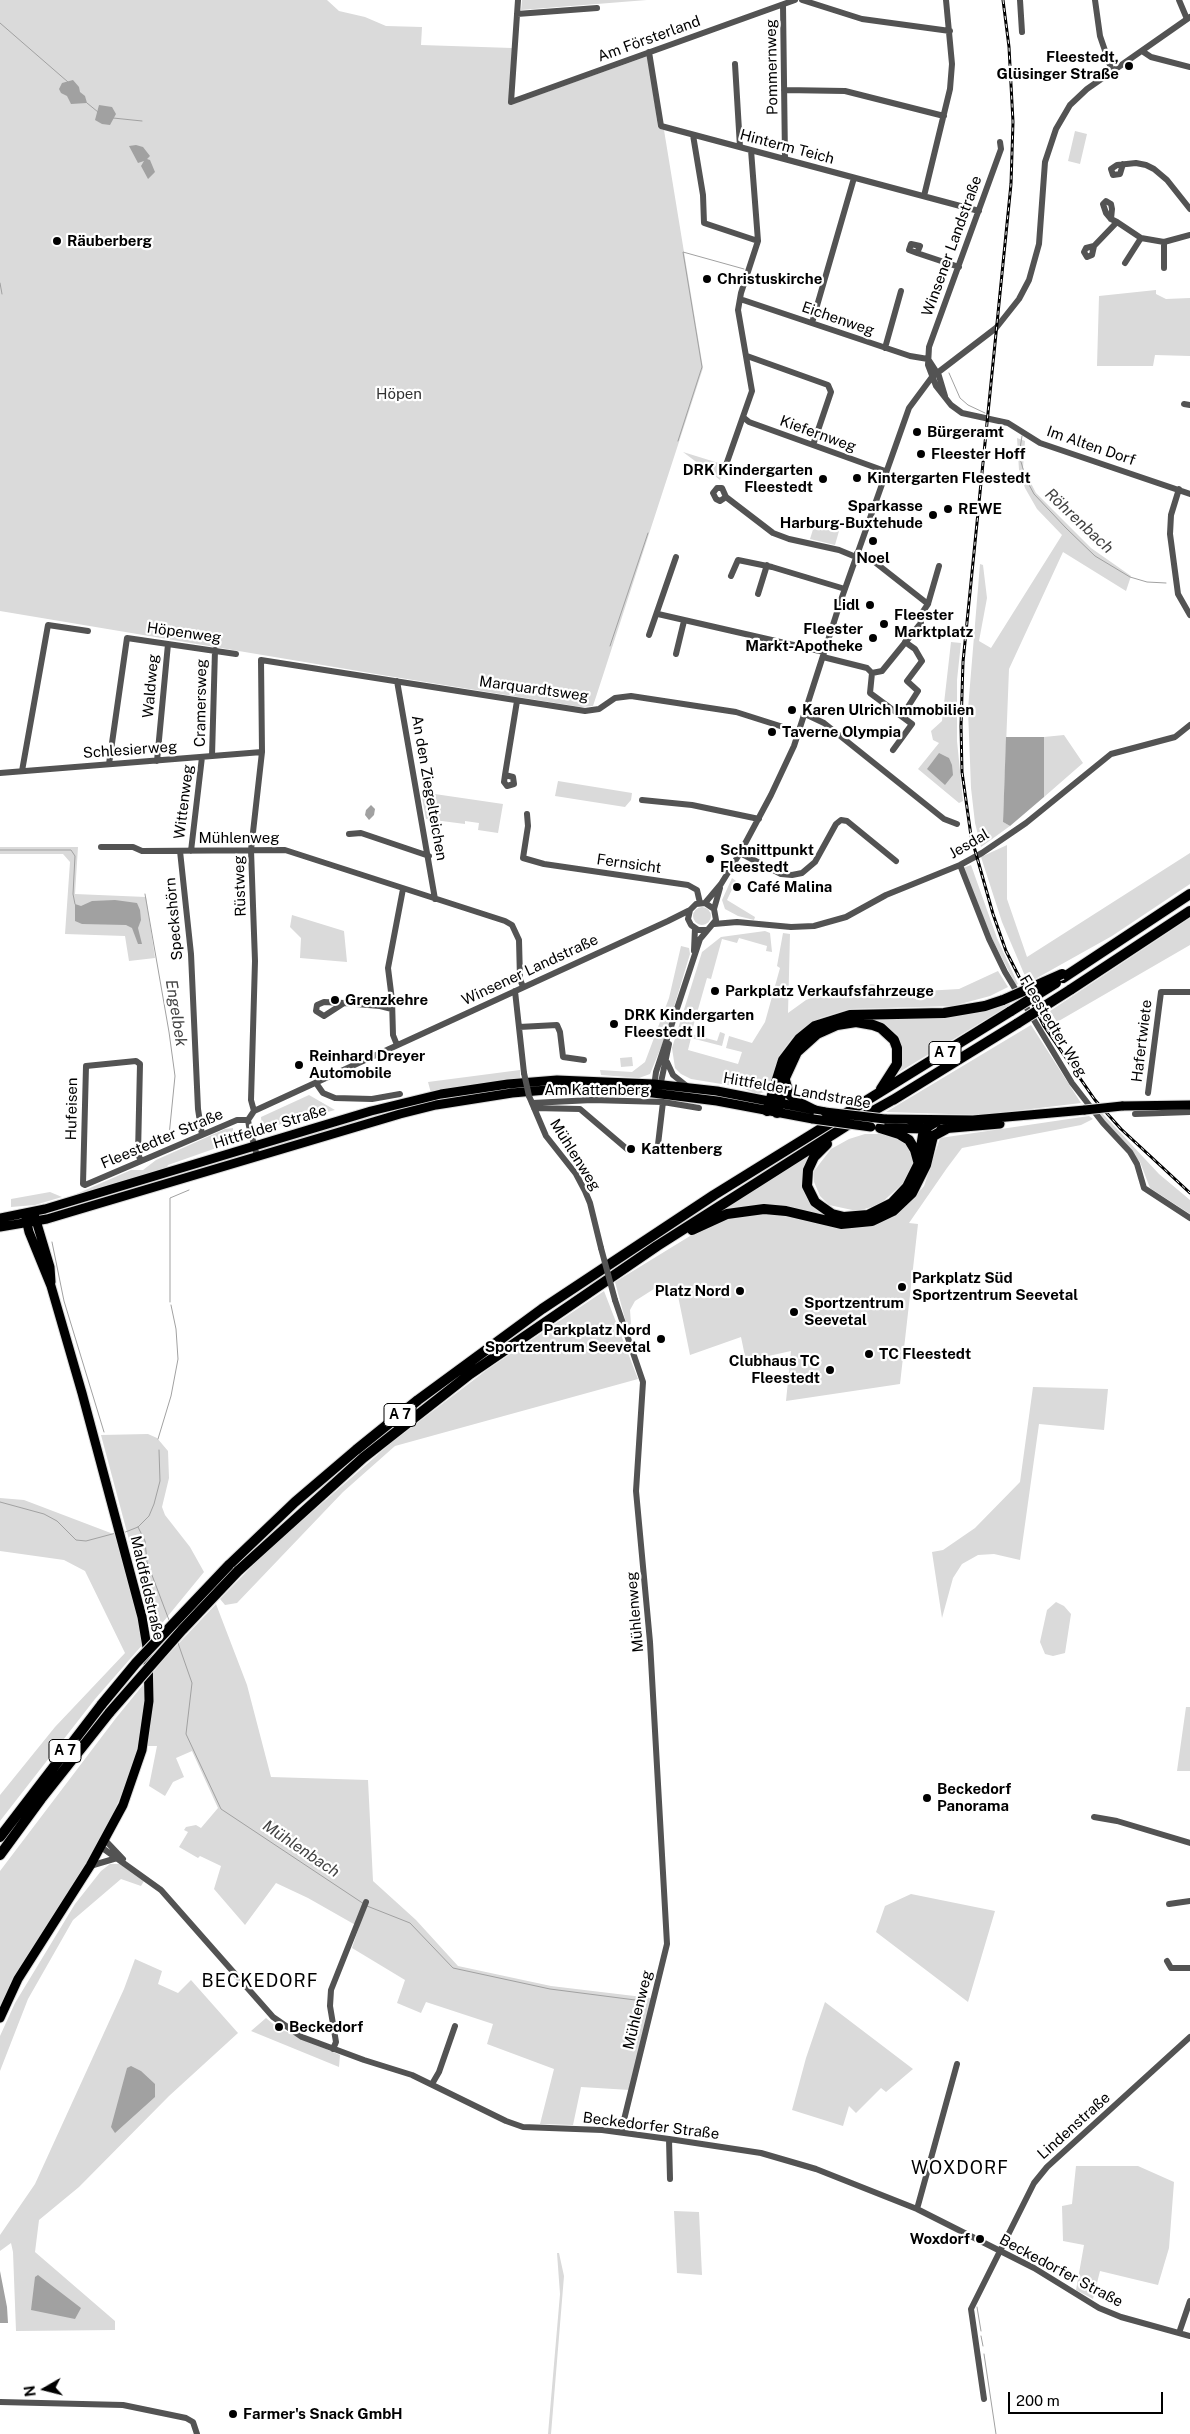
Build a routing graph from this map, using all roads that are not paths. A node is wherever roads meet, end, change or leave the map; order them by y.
1 (518, 0) edge
2 (796, 0) edge
3 (802, 0) edge
4 (946, 0) edge
5 (1020, 0) edge
6 (1094, 0) edge
7 (1179, 0) edge
8 (783, 5) junction
9 (597, 8) dead end
10 (517, 14) junction
11 (1189, 18) edge
12 (950, 31) junction
13 (1022, 32) dead end
14 (1142, 51) junction
15 (649, 52) junction
16 (735, 64) dead end
17 (1190, 67) edge
18 (1112, 71) junction
19 (784, 90) junction
20 (944, 116) junction
21 (694, 135) junction
22 (1000, 142) dead end
23 (740, 147) junction
24 (751, 150) junction
25 (785, 158) junction
26 (1123, 164) dead end
27 (854, 178) junction
28 (924, 196) junction
29 (1190, 208) edge
30 (979, 211) junction
31 (1190, 236) edge
32 (1140, 238) junction
33 (758, 241) junction
34 (1164, 242) junction
35 (1094, 246) dead end
36 (918, 253) dead end
37 (1125, 263) dead end
38 (959, 267) junction
39 (1164, 268) dead end
40 (901, 291) dead end
41 (740, 299) junction
42 (812, 323) junction
43 (885, 348) junction
44 (747, 356) junction
45 (928, 359) junction
46 (935, 375) junction
47 (743, 417) junction
48 (813, 445) junction
49 (726, 465) dead end
50 (885, 471) junction
51 (1179, 489) junction
52 (1190, 494) edge
53 (726, 497) dead end
54 (856, 555) junction
55 (676, 557) dead end
56 (767, 566) junction
57 (939, 566) dead end
58 (731, 576) dead end
59 (845, 588) junction
60 (758, 594) dead end
61 (928, 604) junction
62 (658, 614) junction
63 (1190, 615) edge
64 (684, 621) junction
65 (88, 632) dead end
66 (650, 635) dead end
67 (905, 642) junction
68 (168, 644) junction
69 (214, 650) junction
70 (236, 654) dead end
71 (676, 654) dead end
72 (824, 655) junction
73 (261, 660) joint
74 (872, 673) junction
75 (397, 681) junction
76 (517, 700) junction
77 (805, 714) junction
78 (902, 716) junction
79 (1190, 725) edge
80 (799, 732) junction
81 (893, 750) dead end
82 (262, 752) junction
83 (212, 756) junction
84 (202, 757) junction
85 (156, 761) junction
86 (109, 764) junction
87 (22, 771) junction
88 (0, 773) edge
89 (505, 775) dead end
90 (642, 800) dead end
91 (528, 814) dead end
92 (759, 819) junction
93 (957, 824) dead end
94 (349, 834) dead end
95 (101, 847) dead end
96 (251, 850) junction
97 (180, 851) junction
98 (191, 851) junction
99 (740, 853) junction
100 (429, 856) junction
101 (896, 861) dead end
102 (960, 865) junction
103 (721, 884) junction
104 (403, 888) junction
105 (1190, 894) edge
106 (435, 899) junction
107 (703, 903) junction
108 (690, 910) junction
109 (1190, 911) edge
110 (715, 912) junction
111 (668, 921) junction
112 (737, 922) junction
113 (690, 923) junction
114 (714, 924) junction
115 (695, 928) junction
116 (706, 930) junction
117 (693, 960) junction
118 (1062, 976) junction
119 (523, 987) junction
120 (515, 991) junction
121 (1190, 992) edge
122 (344, 1003) dead end
123 (392, 1009) junction
124 (519, 1027) junction
125 (669, 1036) junction
126 (400, 1044) junction
127 (584, 1060) dead end
128 (667, 1060) junction
129 (785, 1078) junction
130 (316, 1083) junction
131 (657, 1087) junction
132 (688, 1087) junction
133 (528, 1092) junction
134 (1148, 1093) dead end
135 (400, 1094) dead end
136 (878, 1094) junction
137 (898, 1097) junction
138 (663, 1102) junction
139 (1190, 1106) edge
140 (773, 1107) junction
141 (699, 1108) dead end
142 (1067, 1111) junction
143 (254, 1112) junction
144 (1190, 1112) edge
145 (813, 1114) junction
146 (1135, 1114) dead end
147 (248, 1120) junction
148 (911, 1120) junction
149 (937, 1121) junction
150 (879, 1125) junction
151 (924, 1129) junction
152 (946, 1129) junction
153 (202, 1135) junction
154 (931, 1140) junction
155 (254, 1146) junction
156 (627, 1150) dead end
157 (657, 1153) dead end
158 (257, 1156) junction
159 (141, 1161) junction
160 (918, 1165) junction
161 (86, 1186) joint
162 (29, 1213) junction
163 (0, 1218) edge
164 (1190, 1218) edge
165 (37, 1222) junction
166 (26, 1224) junction
167 (0, 1227) edge
168 (657, 1246) junction
169 (51, 1286) junction
170 (1094, 1817) dead end
171 (0, 1837) edge
172 (1190, 1843) edge
173 (103, 1844) junction
174 (0, 1855) edge
175 (118, 1858) junction
176 (90, 1866) junction
177 (129, 1866) junction
178 (366, 1902) dead end
179 (1190, 1902) edge
180 (1169, 1904) dead end
181 (1167, 1961) dead end
182 (1190, 1968) edge
183 (0, 2018) edge
184 (455, 2026) dead end
185 (1190, 2037) edge
186 (333, 2049) junction
187 (958, 2064) dead end
188 (432, 2084) junction
189 (621, 2132) junction
190 (669, 2139) junction
191 (670, 2179) dead end
192 (917, 2209) junction
193 (1000, 2252) junction
194 (1190, 2301) edge
195 (1179, 2333) junction
196 (1190, 2336) edge
197 (984, 2398) dead end
198 (0, 2402) edge
199 (197, 2434) edge

1 - 10 street
2 - 8 street, Am Försterland
3 - 12 street
4 - 12 street
5 - 13 street
6 - 18 street
7 - 11 street
8 - 15 street, Am Försterland
8 - 19 street, Pommernweg
9 - 10 street
10 - 15 street, Am Försterland
11 - 14 street, Winsener Landstraße
12 - 20 street
14 - 17 street
14 - 18 street, Winsener Landstraße
15 - 21 street, Hinterm Teich
16 - 23 street
18 - 46 street, Winsener Landstraße
19 - 20 street
19 - 25 street, Pommernweg
20 - 28 street
21 - 23 street, Hinterm Teich
21 - 33 street
22 - 30 street, Winsener Landstraße
23 - 24 street, Hinterm Teich
24 - 25 street, Hinterm Teich
24 - 33 street
25 - 27 street, Hinterm Teich
26 - 29 street
27 - 28 street, Hinterm Teich
27 - 42 street
28 - 30 street, Hinterm Teich
30 - 38 street, Winsener Landstraße
31 - 34 street
32 - 34 street
32 - 35 street
32 - 37 street
33 - 41 street
34 - 39 street
36 - 38 street
38 - 45 street, Winsener Landstraße
40 - 43 street
41 - 42 street, Eichenweg
41 - 44 street
42 - 43 street, Eichenweg
43 - 45 street, Eichenweg
44 - 47 street
44 - 48 street
45 - 46 street, Winsener Landstraße
46 - 50 street, Winsener Landstraße
46 - 51 street, Im Alten Dorf
47 - 48 street, Kiefernweg
47 - 49 street
48 - 50 street, Kiefernweg
50 - 54 street, Winsener Landstraße
51 - 52 street, Im Alten Dorf
51 - 63 street
53 - 54 street
54 - 59 street, Winsener Landstraße
54 - 61 street
55 - 62 street
56 - 58 street
56 - 59 street
56 - 60 street
57 - 61 street
59 - 72 street, Winsener Landstraße
61 - 67 street
62 - 64 street
62 - 66 street
64 - 71 street
64 - 72 street
65 - 87 street
67 - 74 street
67 - 78 street
68 - 69 street, Höpenweg
68 - 85 street, Waldweg
68 - 86 street, Höpenweg
69 - 70 street, Höpenweg
69 - 83 street, Cramersweg
72 - 74 street
72 - 77 street, Winsener Landstraße
73 - 75 street, Marquardtsweg
73 - 82 street, Rüstweg
74 - 78 street
75 - 76 street, Marquardtsweg
75 - 100 street, An den Ziegelteichen
76 - 80 street, Marquardtsweg
76 - 89 street
77 - 80 street, Winsener Landstraße
77 - 93 street
78 - 81 street
79 - 102 street, Jesdal
80 - 92 street, Winsener Landstraße
82 - 83 street, Schlesierweg
82 - 96 street, Rüstweg
83 - 84 street, Schlesierweg
84 - 85 street, Schlesierweg
84 - 98 street, Wittenweg
85 - 86 street, Schlesierweg
86 - 87 street, Schlesierweg
87 - 88 street, Schlesierweg
90 - 92 street
91 - 107 street, Fernsicht
92 - 99 street, Winsener Landstraße
94 - 100 street
95 - 97 street, Mühlenweg
96 - 98 street, Mühlenweg
96 - 104 street, Mühlenweg
96 - 143 street, Rüstweg
97 - 98 street, Mühlenweg
97 - 153 street, Speckshörn
99 - 101 street
99 - 103 street, Winsener Landstraße
100 - 106 street, An den Ziegelteichen
102 - 112 street, Jesdal
102 - 164 street, Fleestedter Weg
103 - 107 street, Winsener Landstraße
103 - 110 street, Winsener Landstraße
104 - 106 street, Mühlenweg
104 - 123 street
105 - 118 highway, A 7
106 - 119 street, Mühlenweg
107 - 108 street, Winsener Landstraße
107 - 110 street
108 - 111 street, Winsener Landstraße
108 - 113 street
109 - 137 highway, A 7, bridge
110 - 112 street, Jesdal
110 - 114 street, Winsener Landstraße
111 - 113 street, Winsener Landstraße
111 - 119 street, Winsener Landstraße
112 - 114 street, Jesdal
113 - 115 street
114 - 116 street
115 - 116 street
115 - 117 street
116 - 117 street
117 - 125 street
118 - 136 highway, A 7, bridge
118 - 140 highway, bridge
119 - 120 street, Winsener Landstraße
120 - 124 street, Mühlenweg
120 - 126 street, Winsener Landstraße
121 - 134 street, Hafertwiete
122 - 123 street
123 - 126 street
124 - 127 street
124 - 133 street, Mühlenweg
125 - 128 street
125 - 131 street
126 - 130 street
128 - 131 street
128 - 132 street
129 - 136 highway
129 - 140 highway
129 - 145 highway
130 - 135 street
130 - 143 street
131 - 132 main road, Hittfelder Landstraße
131 - 133 main road, Hittfelder Landstraße
131 - 140 main road, Hittfelder Landstraße
132 - 140 main road, Hittfelder Landstraße
133 - 138 street, Am Kattenberg
133 - 155 main road, Hittfelder Straße
133 - 156 street, Mühlenweg
133 - 158 main road, Hittfelder Straße
133 - 189 street, Mühlenweg, bridge
136 - 171 highway, A 7, bridge
137 - 160 highway
137 - 168 highway, A 7
138 - 141 street, Am Kattenberg
138 - 157 street, Am Kattenberg
139 - 142 main road, Hittfelder Landstraße, bridge
140 - 145 main road, Hittfelder Landstraße
142 - 149 main road, Hittfelder Landstraße
142 - 152 main road, Hittfelder Landstraße
143 - 147 street
144 - 146 street
145 - 150 main road, Hittfelder Landstraße, bridge
145 - 150 main road, Hittfelder Landstraße, bridge
147 - 153 street, Fleestedter Straße
147 - 155 street
148 - 149 main road, Hittfelder Landstraße
148 - 150 main road, Hittfelder Landstraße
148 - 151 highway
149 - 151 highway
150 - 151 main road, Hittfelder Landstraße
150 - 160 highway
151 - 152 main road, Hittfelder Landstraße
151 - 154 highway
151 - 160 highway
152 - 154 highway
153 - 159 street, Fleestedter Straße
154 - 168 highway
155 - 158 street
155 - 162 main road, Hittfelder Straße
158 - 165 main road, Hittfelder Straße
159 - 161 street, Fleestedter Straße
159 - 161 street, Hufeisen
162 - 163 main road, Hittfelder Straße
162 - 165 main road, Maldfeldstraße
162 - 166 main road
165 - 166 main road, Hittfelder Straße
165 - 169 main road, Maldfeldstraße
166 - 167 main road, Hittfelder Straße
166 - 169 main road, Maldfeldstraße
168 - 174 highway, A 7, bridge
169 - 173 main road, Maldfeldstraße
170 - 172 street
173 - 175 street, Beckedorfer Straße
173 - 176 main road, Maldfeldstraße
173 - 177 street, Beckedorfer Straße
175 - 176 street
175 - 177 street, Beckedorfer Straße
176 - 183 main road, Maldfeldstraße
177 - 186 street, Beckedorfer Straße
178 - 186 street
179 - 180 street
181 - 182 street
184 - 188 street
185 - 193 street, Lindenstraße
186 - 188 street, Beckedorfer Straße
187 - 192 street
188 - 189 street, Beckedorfer Straße
189 - 190 street, Beckedorfer Straße
190 - 191 street
190 - 192 street, Beckedorfer Straße
192 - 193 street, Beckedorfer Straße
193 - 195 street, Beckedorfer Straße
193 - 197 street, Lindenstraße
194 - 195 street
195 - 196 street, Beckedorfer Straße
198 - 199 street

